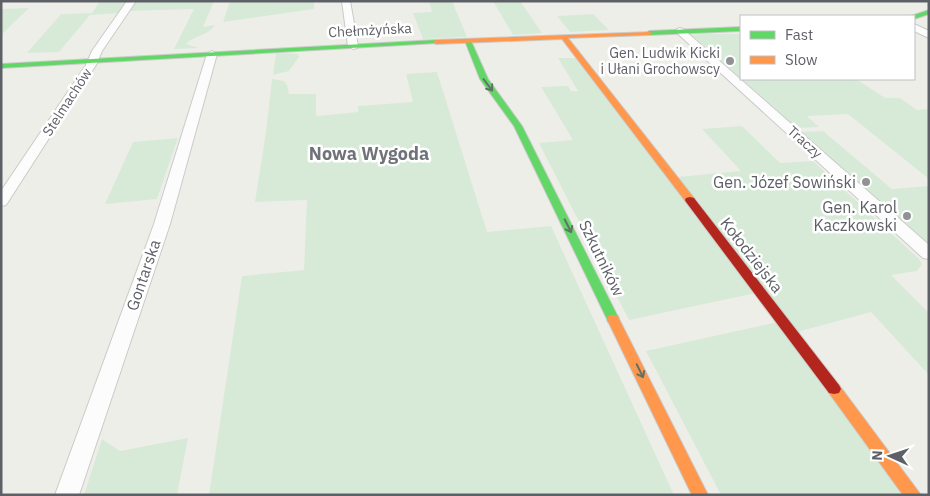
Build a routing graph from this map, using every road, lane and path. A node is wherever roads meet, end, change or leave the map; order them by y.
1 (132, 1) edge
2 (346, 1) edge
3 (929, 12) edge
4 (915, 17) edge
5 (915, 28) edge
6 (740, 29) edge
7 (680, 31) junction
8 (929, 35) edge
9 (563, 36) junction
10 (468, 41) junction
11 (352, 46) junction
12 (212, 54) junction
13 (93, 62) junction
14 (1, 66) edge
15 (1, 202) edge
16 (929, 254) edge
17 (67, 495) edge
18 (700, 495) edge
19 (913, 495) edge

1 - 13 street, Stelmachów
2 - 11 street
3 - 4 street
5 - 8 street
6 - 7 street, Chełmżyńska
7 - 9 street, Chełmżyńska
7 - 16 street, Traczy
9 - 10 street, Chełmżyńska
9 - 19 street, Kołodziejska
10 - 11 street, Chełmżyńska
10 -> 18 street, Szkutników
11 - 12 street, Chełmżyńska
12 - 13 street, Chełmżyńska
12 - 17 street, Gontarska
13 - 14 street, Chełmżyńska
13 - 15 street, Stelmachów

